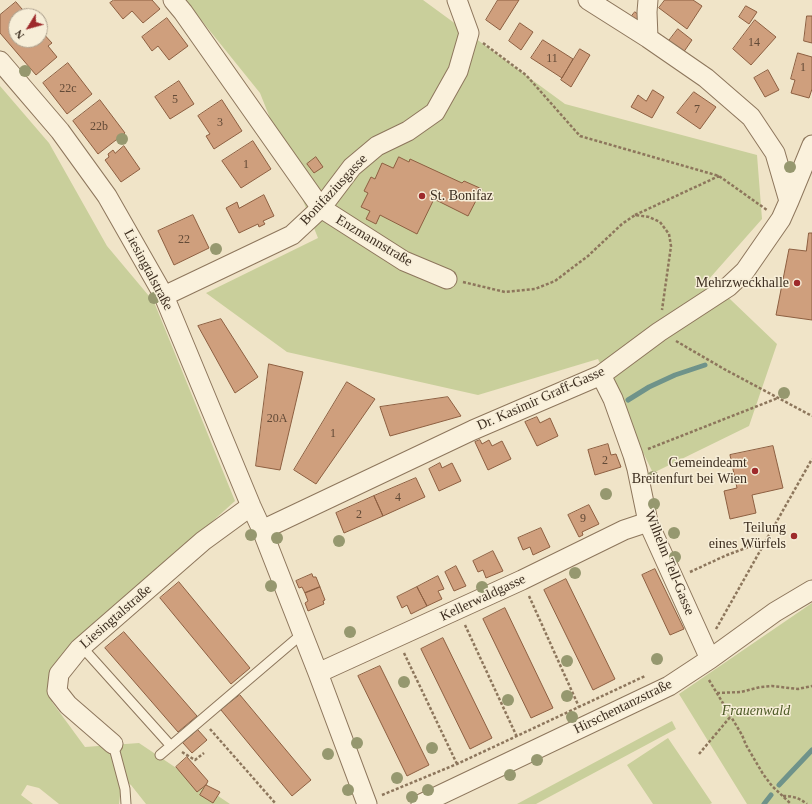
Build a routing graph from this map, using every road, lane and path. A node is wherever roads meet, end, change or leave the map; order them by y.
1 (173, 0) edge
2 (457, 0) edge
3 (588, 0) edge
4 (648, 0) edge
5 (469, 33) junction
6 (648, 38) junction
7 (0, 61) edge
8 (812, 145) edge
9 (719, 176) junction
10 (789, 201) junction
11 (321, 208) junction
12 (635, 215) junction
13 (781, 219) junction
14 (447, 278) joint
15 (164, 296) junction
16 (660, 332) junction
17 (601, 375) junction
18 (778, 398) junction
19 (812, 416) edge
20 (633, 455) junction
21 (812, 459) edge
22 (250, 506) junction
23 (648, 522) junction
24 (262, 530) junction
25 (765, 541) junction
26 (694, 570) dead end
27 (522, 580) junction
28 (812, 590) edge
29 (458, 610) junction
30 (302, 634) junction
31 (397, 637) junction
32 (82, 646) junction
33 (705, 662) junction
34 (318, 673) junction
35 (648, 674) dead end
36 (812, 686) edge
37 (717, 693) junction
38 (579, 707) junction
39 (731, 716) junction
40 (202, 720) junction
41 (517, 737) junction
42 (113, 744) joint
43 (171, 746) junction
44 (204, 753) dead end
45 (698, 754) dead end
46 (160, 755) dead end
47 (457, 764) junction
48 (783, 796) junction
49 (366, 803) edge
50 (126, 804) edge
51 (276, 804) edge
52 (421, 804) edge
53 (791, 804) edge
54 (807, 804) edge

1 - 11 street, Enzmannstraße
2 - 5 street
3 - 6 street
4 - 6 street
5 - 9 path
5 - 11 street, Bonifaziusgasse
6 - 10 street
7 - 15 street, Liesingtalstraße
8 - 10 street, Dr. Kasimir Graff-Gasse
9 - 12 path
9 - 13 path
10 - 13 street, Dr. Kasimir Graff-Gasse
11 - 14 street, Enzmannstraße
11 - 15 street, Bonifaziusgasse
12 - 14 path
12 - 16 path
13 - 16 street, Dr. Kasimir Graff-Gasse
15 - 22 street, Liesingtalstraße
16 - 17 street, Dr. Kasimir Graff-Gasse
16 - 18 path
17 - 20 street, Wilhelm Tell-Gasse
17 - 24 street, Dr. Kasimir Graff-Gasse
18 - 19 path
18 - 20 path
20 - 23 street, Wilhelm Tell-Gasse
21 - 25 path
22 - 24 street, Liesingtalstraße
22 - 32 street, Liesingtalstraße
23 - 27 street, Kellerwaldgasse
23 - 33 street, Wilhelm Tell-Gasse
24 - 30 street, Liesingtalstraße
25 - 26 path
25 - 33 path
27 - 29 street, Kellerwaldgasse
27 - 38 path
28 - 33 street, Hirschentanzstraße
29 - 31 street, Kellerwaldgasse
29 - 41 path
30 - 34 street, Liesingtalstraße
30 - 40 lane
31 - 34 street, Kellerwaldgasse
31 - 47 path
32 - 42 street, Liesingtalstraße
32 - 43 lane
33 - 37 path
33 - 52 street, Hirschentanzstraße
34 - 49 street, Liesingtalstraße
35 - 38 path
36 - 37 path
37 - 39 path
38 - 41 path
39 - 45 path
39 - 48 path
40 - 43 lane
40 - 51 path
41 - 47 path
42 - 50 lane
43 - 44 path
43 - 46 lane
47 - 49 path
48 - 53 path
48 - 54 path

